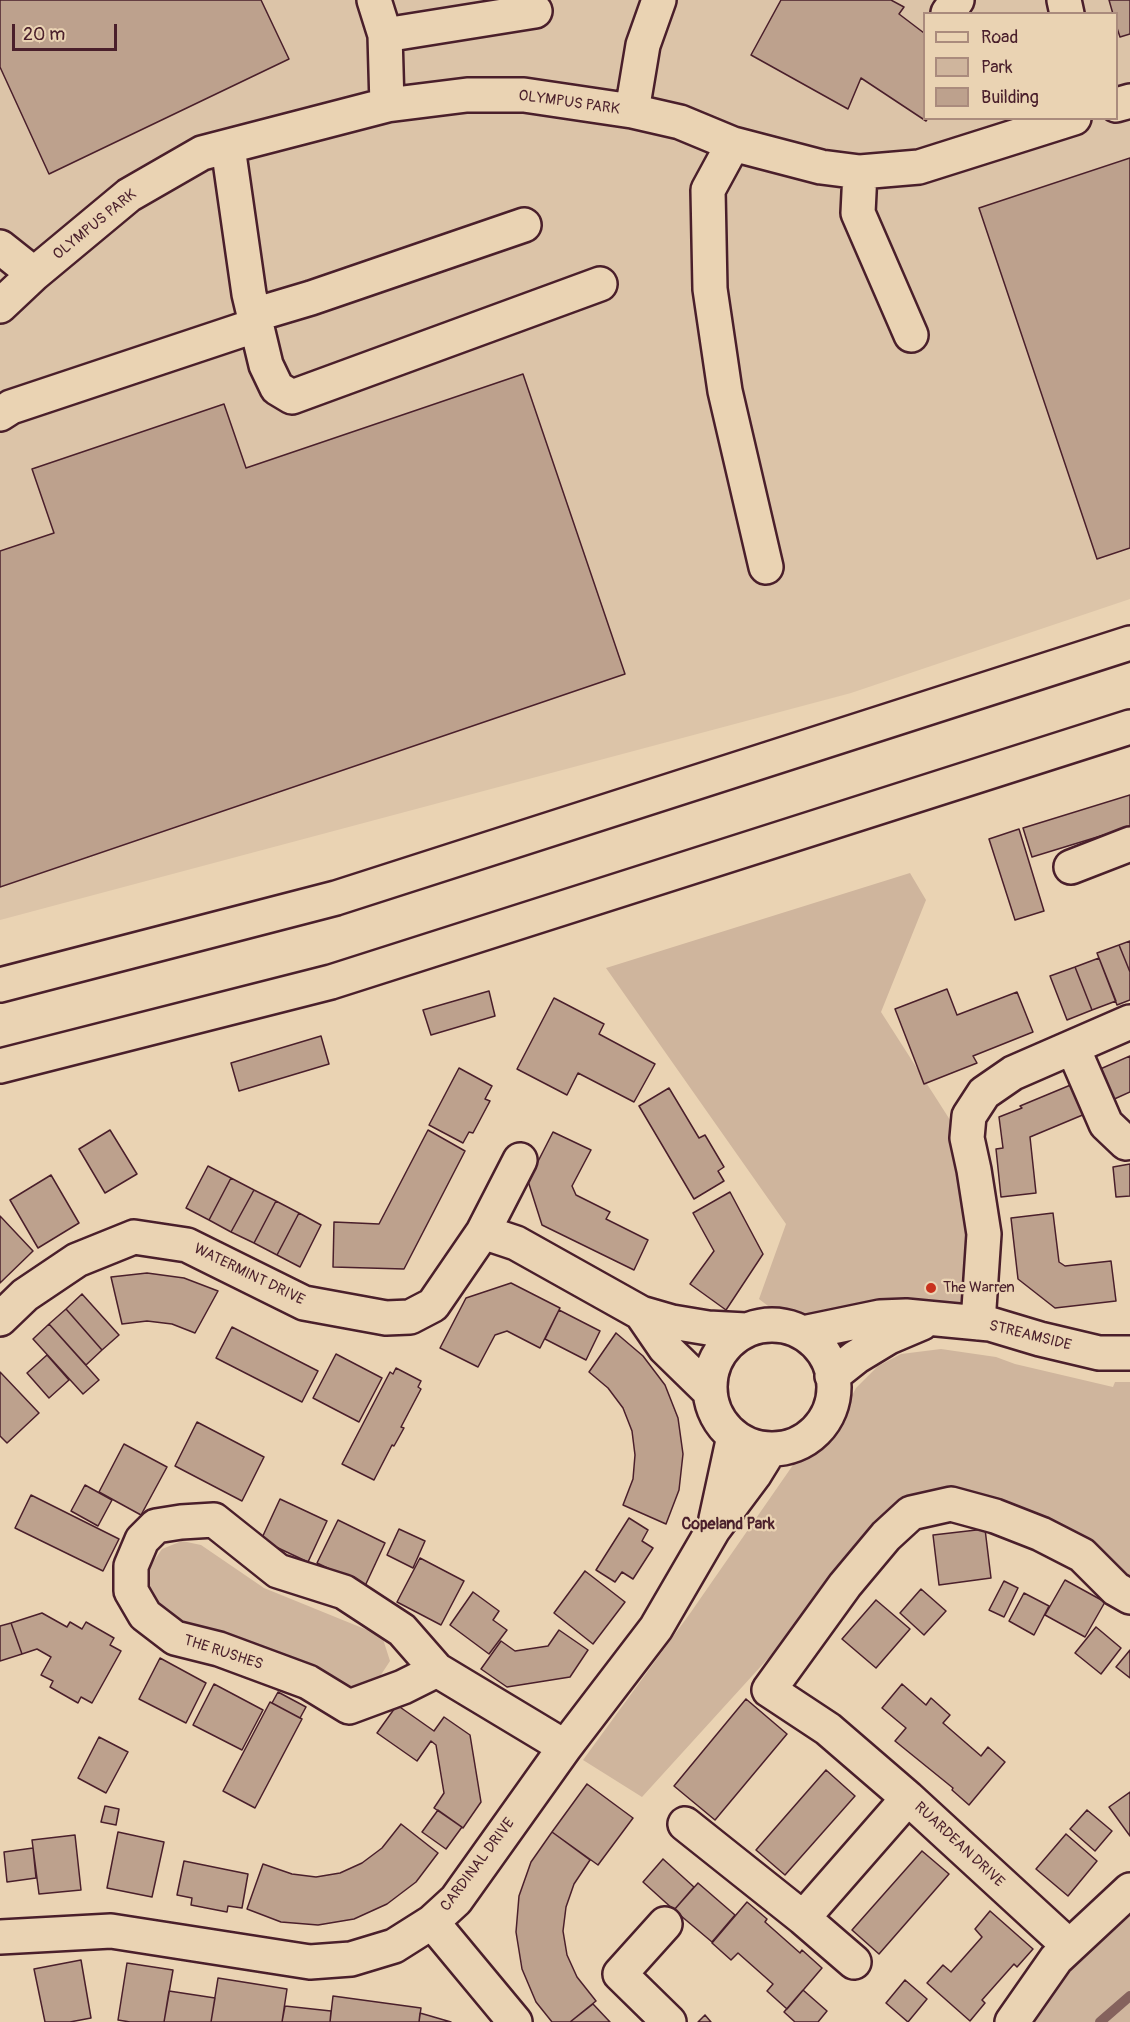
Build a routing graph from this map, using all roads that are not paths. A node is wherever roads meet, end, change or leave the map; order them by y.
1 (374, 0) edge
2 (658, 0) edge
3 (535, 11) dead end
4 (385, 35) junction
5 (387, 105) junction
6 (632, 111) junction
7 (1068, 120) edge
8 (733, 144) junction
9 (228, 147) junction
10 (860, 172) junction
11 (524, 225) dead end
12 (0, 247) edge
13 (34, 274) junction
14 (600, 284) dead end
15 (0, 306) edge
16 (255, 320) junction
17 (911, 335) dead end
18 (0, 414) edge
19 (766, 567) dead end
20 (1130, 643) edge
21 (1130, 727) edge
22 (1130, 844) edge
23 (1071, 867) dead end
24 (0, 985) edge
25 (1130, 1022) edge
26 (1074, 1048) junction
27 (0, 1066) edge
28 (1130, 1141) edge
29 (520, 1160) dead end
30 (483, 1232) junction
31 (4, 1306) edge
32 (641, 1313) junction
33 (931, 1319) junction
34 (978, 1323) junction
35 (746, 1330) junction
36 (803, 1333) junction
37 (1130, 1353) edge
38 (832, 1376) junction
39 (709, 1391) junction
40 (734, 1436) junction
41 (770, 1449) junction
42 (713, 1530) junction
43 (1130, 1597) edge
44 (437, 1670) junction
45 (565, 1747) junction
46 (908, 1798) junction
47 (685, 1824) dead end
48 (1130, 1890) edge
49 (803, 1918) junction
50 (432, 1922) junction
51 (665, 1924) dead end
52 (0, 1937) edge
53 (1069, 1946) junction
54 (854, 1962) dead end
55 (515, 2022) edge
56 (669, 2022) edge
57 (1012, 2022) edge

1 - 4 main road
2 - 6 main road
3 - 4 main road
4 - 5 main road
5 - 6 main road, OLYMPUS PARK
5 - 9 main road, OLYMPUS PARK
6 - 8 main road, OLYMPUS PARK
7 - 10 main road, OLYMPUS PARK
8 - 10 main road, OLYMPUS PARK
8 - 19 main road
9 - 13 main road, OLYMPUS PARK
9 - 16 main road
10 - 17 main road
11 - 16 main road
12 - 13 main road
13 - 15 main road, OLYMPUS PARK
14 - 16 main road
16 - 18 main road
20 - 24 main road
21 - 27 main road
22 - 23 main road
25 - 26 main road
26 - 28 main road
26 - 34 main road
29 - 30 main road, WATERMINT DRIVE
30 - 31 main road, WATERMINT DRIVE
30 - 32 main road
32 - 35 main road
32 - 39 main road
33 - 34 main road, STREAMSIDE
33 - 36 main road, STREAMSIDE
33 - 38 main road, STREAMSIDE
34 - 37 main road, STREAMSIDE
35 - 36 main road
35 - 39 main road
36 - 38 main road
38 - 41 main road
39 - 40 main road
40 - 41 main road
40 - 42 main road, CARDINAL DRIVE
41 - 42 main road, CARDINAL DRIVE
42 - 45 main road, CARDINAL DRIVE
43 - 46 main road, RUARDEAN DRIVE
44 - 44 main road, THE RUSHES
44 - 45 main road, THE RUSHES
45 - 50 main road, CARDINAL DRIVE
46 - 49 main road
46 - 53 main road, RUARDEAN DRIVE
47 - 49 main road
48 - 53 main road
49 - 54 main road
50 - 52 main road, CARDINAL DRIVE
50 - 55 main road
51 - 56 main road
53 - 57 main road

